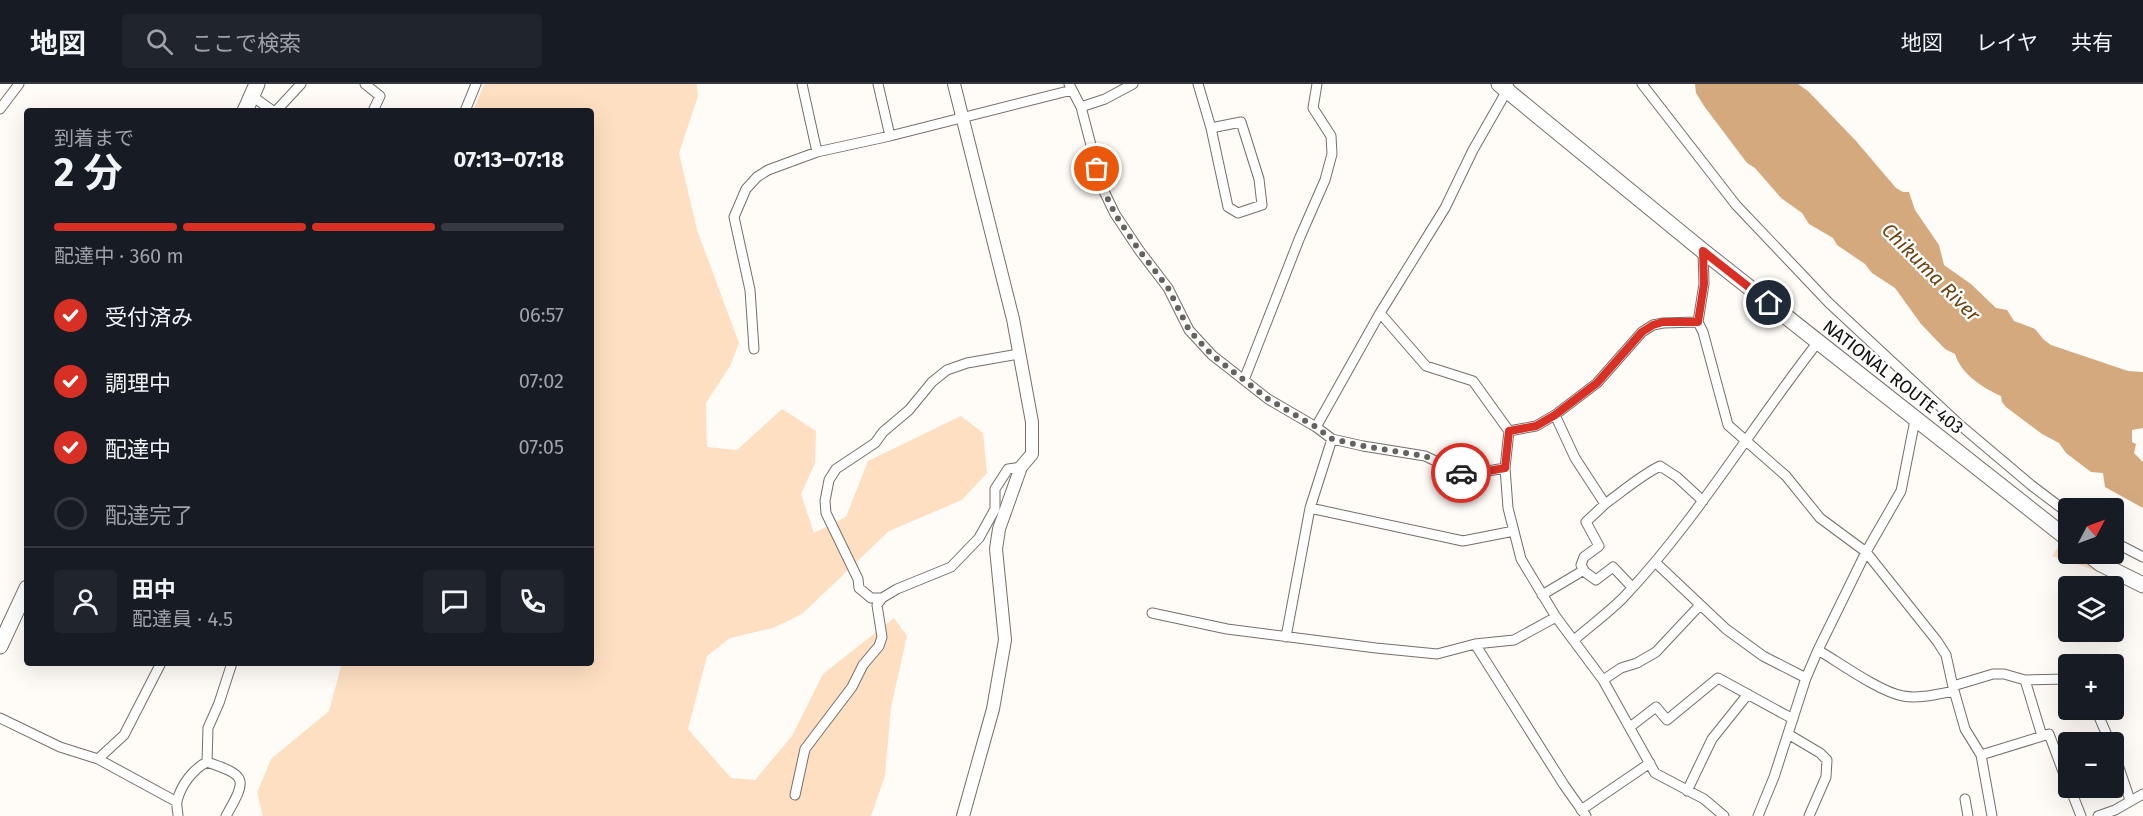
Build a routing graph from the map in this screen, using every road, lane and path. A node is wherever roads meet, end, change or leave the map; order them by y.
1 (19, 84) edge
2 (301, 84) edge
3 (365, 84) edge
4 (476, 84) edge
5 (801, 84) edge
6 (878, 84) edge
7 (954, 84) edge
8 (1133, 84) edge
9 (1198, 84) edge
10 (1317, 84) edge
11 (1642, 84) edge
12 (1505, 86) edge
13 (1070, 87) edge
14 (1121, 87) edge
15 (255, 90) edge
16 (1082, 107) junction
17 (246, 108) edge
18 (271, 108) edge
19 (277, 108) edge
20 (374, 108) edge
21 (466, 108) edge
22 (0, 109) edge
23 (963, 118) junction
24 (1211, 128) junction
25 (890, 136) junction
26 (817, 152) junction
27 (1703, 251) junction
28 (1380, 314) junction
29 (1698, 322) junction
30 (1818, 342) junction
31 (754, 349) dead end
32 (1018, 354) junction
33 (1244, 380) junction
34 (1555, 415) junction
35 (1916, 420) junction
36 (1316, 427) junction
37 (1509, 431) junction
38 (1332, 439) junction
39 (1746, 442) junction
40 (1022, 467) junction
41 (1505, 468) junction
42 (1703, 501) junction
43 (1605, 504) junction
44 (2058, 505) edge
45 (1310, 508) junction
46 (1514, 531) junction
47 (2058, 531) edge
48 (2124, 547) edge
49 (1866, 552) junction
50 (2143, 557) edge
51 (1655, 562) junction
52 (2101, 564) edge
53 (1584, 570) junction
54 (2143, 585) edge
55 (1632, 587) junction
56 (24, 594) edge
57 (1542, 595) junction
58 (882, 598) junction
59 (1700, 604) junction
60 (1152, 613) dead end
61 (1556, 617) junction
62 (1286, 637) junction
63 (1574, 640) junction
64 (1475, 644) junction
65 (0, 646) edge
66 (1818, 650) junction
67 (159, 666) edge
68 (231, 666) edge
69 (1806, 678) junction
70 (2058, 679) edge
71 (1603, 680) junction
72 (2025, 680) junction
73 (1953, 688) junction
74 (1748, 694) junction
75 (0, 718) edge
76 (1793, 719) junction
77 (1630, 727) junction
78 (1788, 734) junction
79 (2042, 736) junction
80 (1981, 755) junction
81 (2058, 757) edge
82 (98, 759) junction
83 (207, 762) junction
84 (1650, 763) junction
85 (2124, 782) edge
86 (1686, 791) junction
87 (2143, 794) edge
88 (795, 795) dead end
89 (2074, 798) edge
90 (1965, 799) dead end
91 (2130, 800) junction
92 (177, 802) junction
93 (1584, 813) edge
94 (2116, 813) edge
95 (178, 816) edge
96 (226, 816) edge
97 (963, 816) edge
98 (1724, 816) edge
99 (1758, 816) edge
100 (1809, 816) edge
101 (1968, 816) edge
102 (1992, 816) edge
103 (2081, 816) edge
104 (2098, 816) edge

1 - 22 street
2 - 19 street
3 - 20 street
4 - 21 street
5 - 26 street
6 - 25 street
7 - 23 street
8 - 14 street
9 - 24 street
10 - 33 street
11 - 44 street
12 - 27 highway, NATIONAL ROUTE 403
12 - 28 street
13 - 16 street
13 - 23 street
14 - 16 street
15 - 17 highway
15 - 18 street
16 - 33 street
23 - 25 street
23 - 32 street
24 - 24 street
25 - 26 street
26 - 31 street
27 - 29 street
27 - 30 highway, NATIONAL ROUTE 403
28 - 36 street
28 - 37 street
29 - 34 street
29 - 39 street
30 - 35 highway, NATIONAL ROUTE 403
30 - 39 street
32 - 40 street
32 - 58 street
33 - 36 street
34 - 37 street
34 - 43 street
35 - 47 highway, NATIONAL ROUTE 403
35 - 49 street
36 - 38 street
37 - 41 street
38 - 41 street
38 - 45 street
39 - 42 street
39 - 49 street
40 - 58 street
40 - 97 street
41 - 46 street
42 - 43 street
42 - 51 street
43 - 53 street
45 - 46 street
45 - 62 street
46 - 57 street
48 - 50 street
49 - 66 street
49 - 73 street
51 - 55 street
51 - 59 street
52 - 54 highway
53 - 55 street
53 - 57 street
55 - 63 street
56 - 65 highway
57 - 61 street
58 - 88 street
59 - 69 street
59 - 71 street
60 - 62 street
61 - 63 street
61 - 64 street
62 - 64 street
63 - 71 street
64 - 93 street
66 - 69 street
66 - 73 street
67 - 82 street
68 - 83 street
69 - 76 street
70 - 72 street
71 - 77 street
72 - 73 street
72 - 79 street
73 - 80 street
74 - 76 street
74 - 77 street
74 - 86 street
75 - 82 street
76 - 78 street
77 - 84 street
78 - 99 street
78 - 100 street
79 - 80 street
79 - 81 street
80 - 102 street
82 - 92 street
83 - 92 street
83 - 96 street
84 - 86 street
84 - 93 street
85 - 91 street
86 - 98 street
87 - 91 street
89 - 103 street
90 - 101 street
91 - 94 street
92 - 95 street
94 - 104 street

